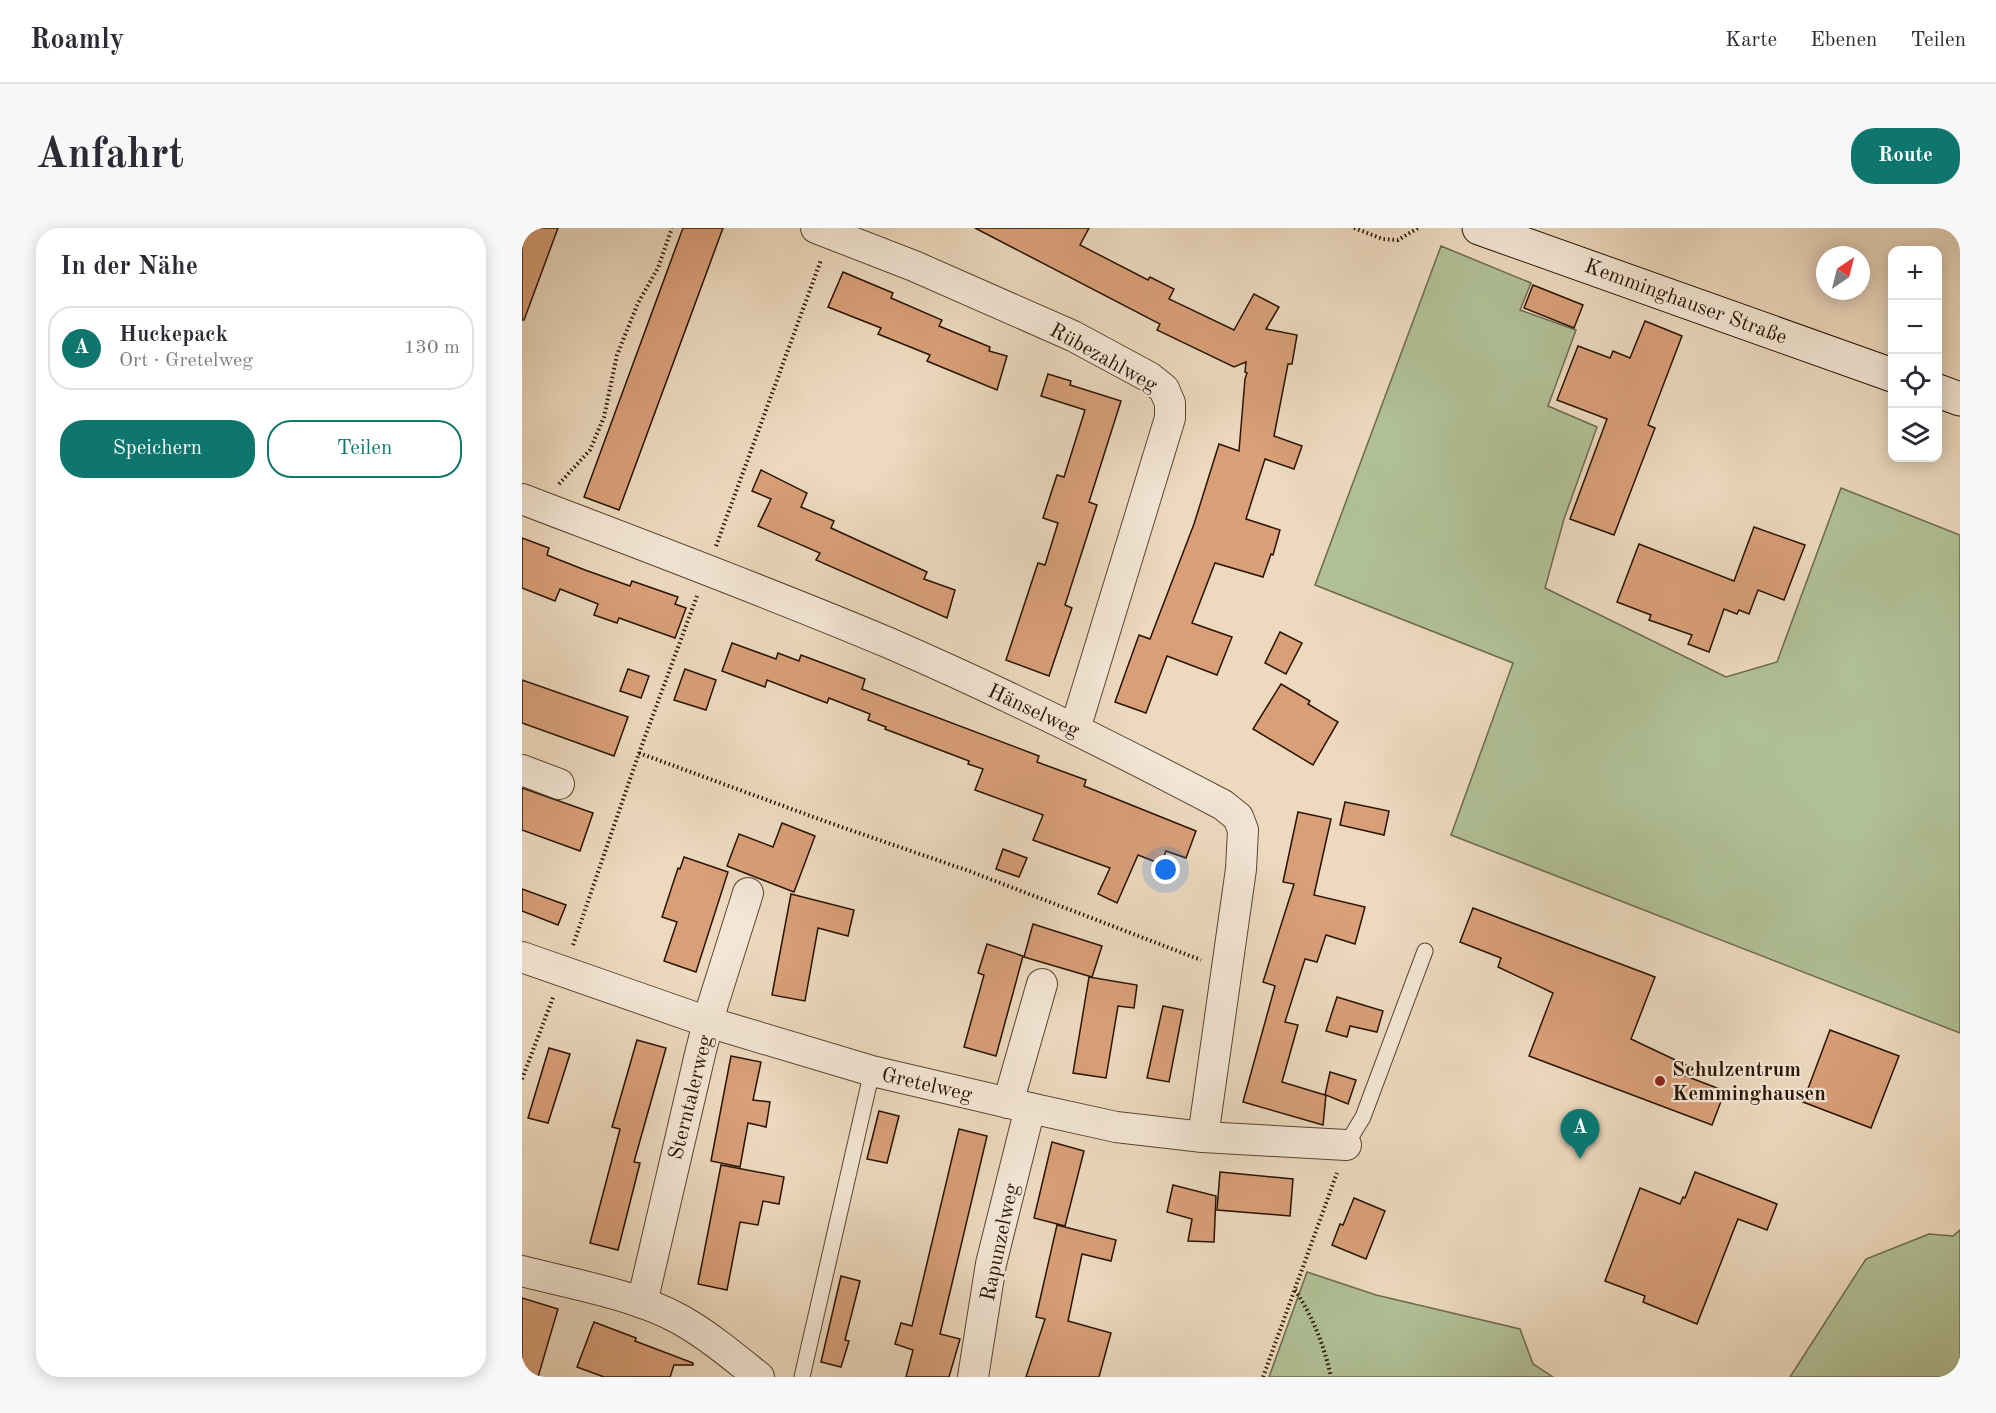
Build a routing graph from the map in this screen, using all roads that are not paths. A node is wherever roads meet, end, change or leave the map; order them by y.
1 (1479, 228) edge
2 (820, 242) edge
3 (1888, 373) edge
4 (1942, 392) edge
5 (1960, 399) edge
6 (522, 499) edge
7 (1075, 729) junction
8 (522, 770) edge
9 (558, 784) dead end
10 (748, 893) dead end
11 (1425, 951) dead end
12 (522, 957) edge
13 (1041, 984) dead end
14 (708, 1022) junction
15 (872, 1071) junction
16 (1019, 1105) junction
17 (1203, 1137) junction
18 (1341, 1145) joint
19 (522, 1271) edge
20 (642, 1303) junction
21 (759, 1377) edge
22 (802, 1377) edge
23 (974, 1377) edge

1 - 3 main road, Kemminghauser Straße
2 - 7 street, Rübezahlweg
4 - 5 main road
6 - 7 street, Hänselweg
7 - 17 street, Hänselweg
8 - 9 street
10 - 14 street, Sterntalerweg
11 - 18 lane
12 - 14 street, Gretelweg
13 - 16 street, Rapunzelweg
14 - 15 street, Gretelweg
14 - 20 street, Sterntalerweg
15 - 16 street, Gretelweg
15 - 22 lane
16 - 17 street, Gretelweg
16 - 23 street, Rapunzelweg
17 - 18 street, Gretelweg
19 - 20 street
20 - 21 street

